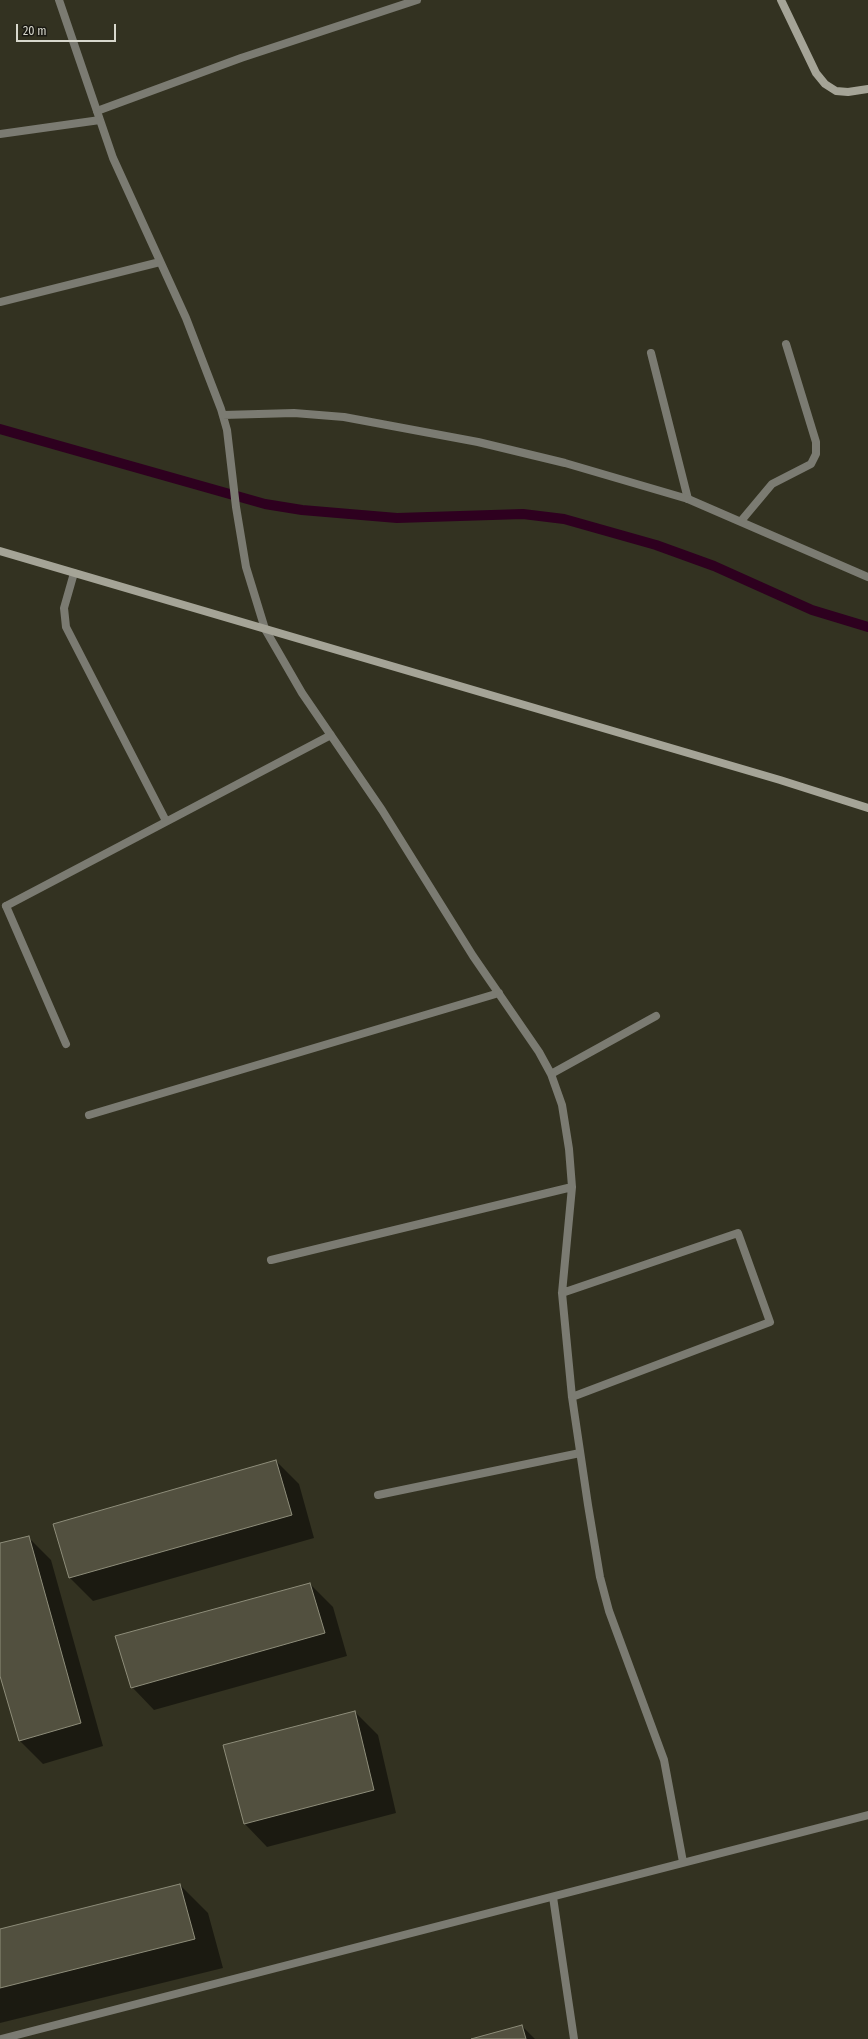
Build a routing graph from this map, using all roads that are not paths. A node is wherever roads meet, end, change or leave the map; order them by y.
1 (59, 0) edge
2 (418, 0) edge
3 (781, 0) edge
4 (868, 89) edge
5 (97, 111) junction
6 (100, 120) junction
7 (0, 134) edge
8 (160, 262) junction
9 (0, 302) edge
10 (786, 344) dead end
11 (651, 353) dead end
12 (223, 415) junction
13 (688, 499) junction
14 (741, 521) junction
15 (0, 550) edge
16 (74, 573) junction
17 (868, 577) edge
18 (265, 629) junction
19 (331, 735) junction
20 (868, 808) edge
21 (166, 821) junction
22 (499, 994) junction
23 (656, 1016) dead end
24 (66, 1044) dead end
25 (551, 1074) junction
26 (89, 1115) dead end
27 (572, 1187) junction
28 (271, 1260) dead end
29 (562, 1293) junction
30 (572, 1397) junction
31 (580, 1453) junction
32 (378, 1495) dead end
33 (868, 1815) edge
34 (683, 1862) junction
35 (553, 1897) junction
36 (1, 2039) edge
37 (574, 2039) edge

1 - 5 street
2 - 5 street
3 - 4 street
5 - 6 street
6 - 7 street
6 - 8 street
8 - 9 street
8 - 12 street
10 - 14 street
11 - 13 street
12 - 13 street
12 - 18 street
13 - 14 street
14 - 17 street
15 - 16 street
16 - 18 street
16 - 21 street
18 - 19 street
18 - 20 street
19 - 21 street
19 - 22 street
21 - 24 street
22 - 25 street
22 - 26 street
23 - 25 street
25 - 27 street
27 - 28 street
27 - 29 street
29 - 30 street
29 - 30 street
30 - 31 street
31 - 32 street
31 - 34 street
33 - 34 street
34 - 35 street
35 - 36 street
35 - 37 street

